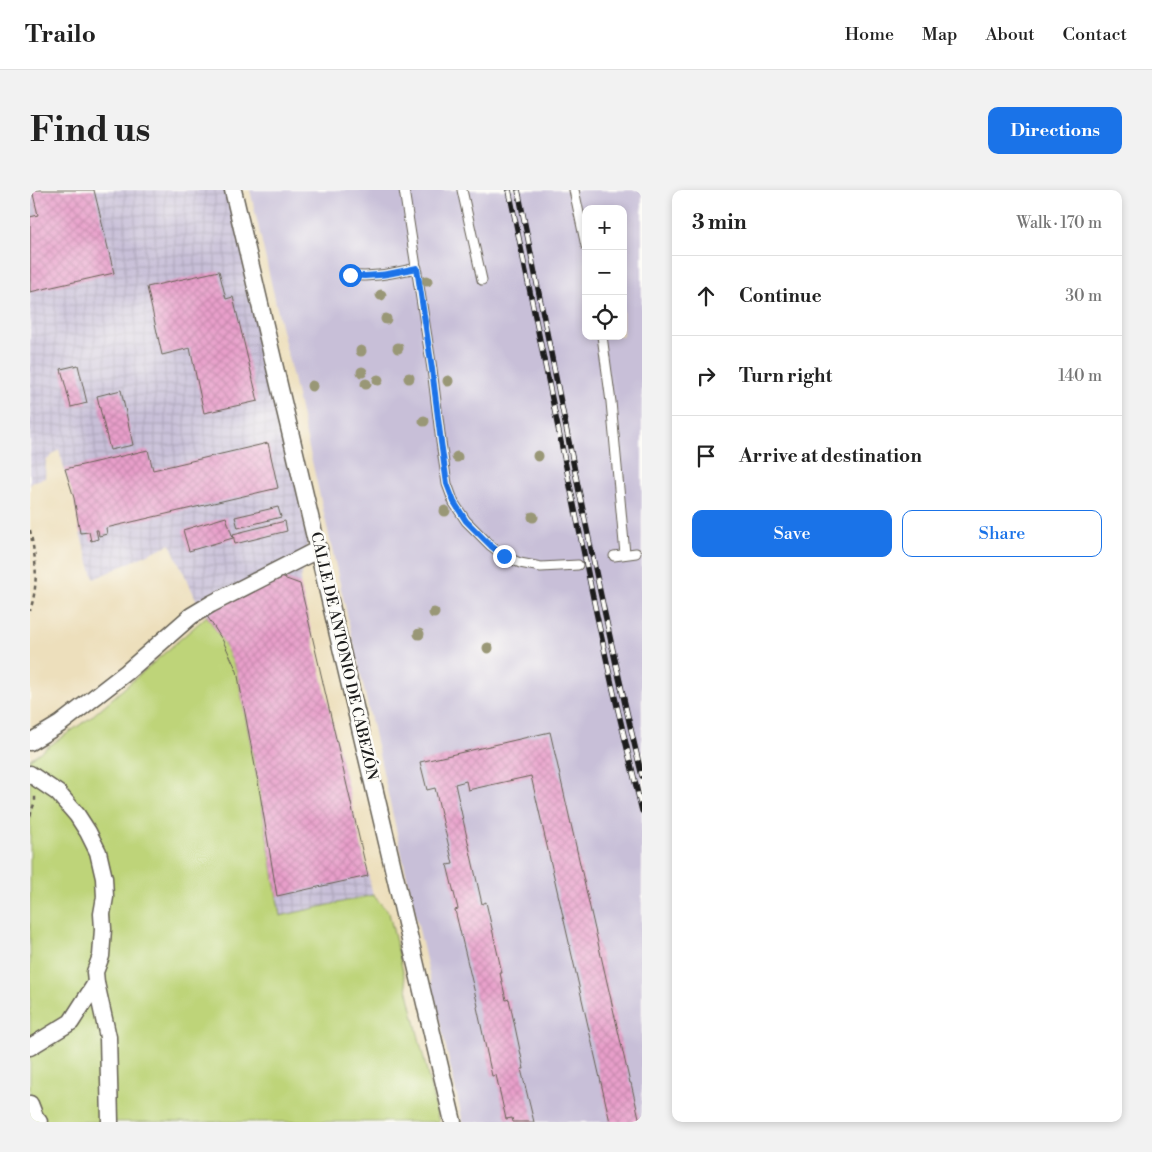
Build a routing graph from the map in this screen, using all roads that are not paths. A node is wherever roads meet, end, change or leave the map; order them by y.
1 (233, 190) edge
2 (404, 190) edge
3 (462, 190) edge
4 (574, 190) edge
5 (582, 227) edge
6 (417, 268) junction
7 (350, 275) dead end
8 (482, 280) dead end
9 (603, 340) edge
10 (319, 549) junction
11 (636, 553) dead end
12 (625, 554) junction
13 (614, 556) dead end
14 (578, 565) dead end
15 (30, 742) edge
16 (30, 774) edge
17 (96, 983) junction
18 (30, 1047) edge
19 (30, 1104) edge
20 (40, 1122) edge
21 (110, 1122) edge
22 (453, 1122) edge

1 - 10 street, CALLE DE ANTONIO DE CABEZÓN
2 - 6 lane
3 - 8 lane
4 - 5 lane
6 - 7 lane
6 - 14 lane
9 - 12 lane
10 - 15 street
10 - 22 street, CALLE DE ANTONIO DE CABEZÓN
11 - 12 lane
12 - 13 lane
16 - 17 street
17 - 18 street
17 - 21 street
19 - 20 street

